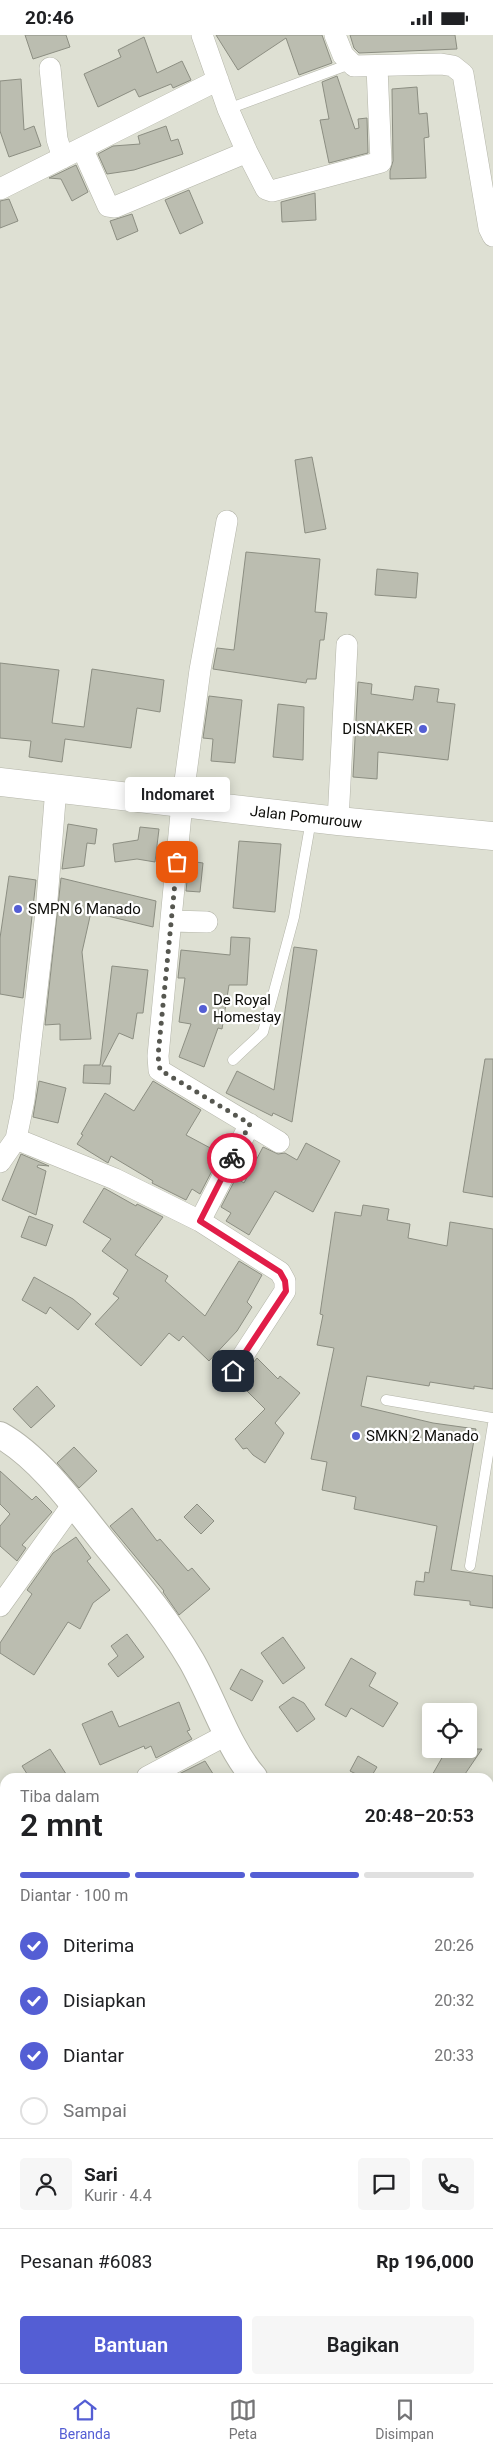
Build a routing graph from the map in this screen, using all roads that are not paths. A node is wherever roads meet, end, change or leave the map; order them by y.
1 (202, 35) edge
2 (335, 35) edge
3 (350, 64) junction
4 (377, 67) junction
5 (50, 68) dead end
6 (218, 80) junction
7 (228, 109) junction
8 (82, 148) junction
9 (247, 152) junction
10 (63, 158) junction
11 (0, 189) edge
12 (493, 236) edge
13 (227, 521) dead end
14 (346, 645) dead end
15 (0, 782) edge
16 (56, 788) junction
17 (182, 803) junction
18 (325, 819) junction
19 (493, 836) edge
20 (172, 921) junction
21 (207, 922) dead end
22 (233, 1060) dead end
23 (250, 1124) junction
24 (16, 1139) junction
25 (279, 1142) dead end
26 (0, 1162) edge
27 (200, 1221) junction
28 (233, 1371) dead end
29 (386, 1400) dead end
30 (493, 1417) edge
31 (493, 1424) edge
32 (0, 1435) edge
33 (73, 1504) junction
34 (470, 1566) dead end
35 (0, 1606) edge
36 (228, 1734) junction
37 (154, 1773) edge
38 (251, 1773) edge

1 - 6 street
2 - 3 street
3 - 4 street
3 - 7 lane
4 - 9 street
4 - 12 street
5 - 10 street
6 - 7 street
6 - 8 street
7 - 9 street
8 - 9 street
8 - 10 street
10 - 11 street
13 - 17 street
14 - 18 street
15 - 16 main road, Jalan Pomurouw
16 - 17 main road, Jalan Pomurouw
16 - 24 street
17 - 18 main road, Jalan Pomurouw
17 - 20 street
18 - 19 main road, Jalan Pomurouw
18 - 22 lane
20 - 21 street
20 - 23 street
23 - 25 street
23 - 27 street
24 - 26 street
24 - 27 street
27 - 28 street
29 - 30 lane
31 - 34 lane
32 - 33 street
33 - 35 street
33 - 36 street
36 - 37 street
36 - 38 street

